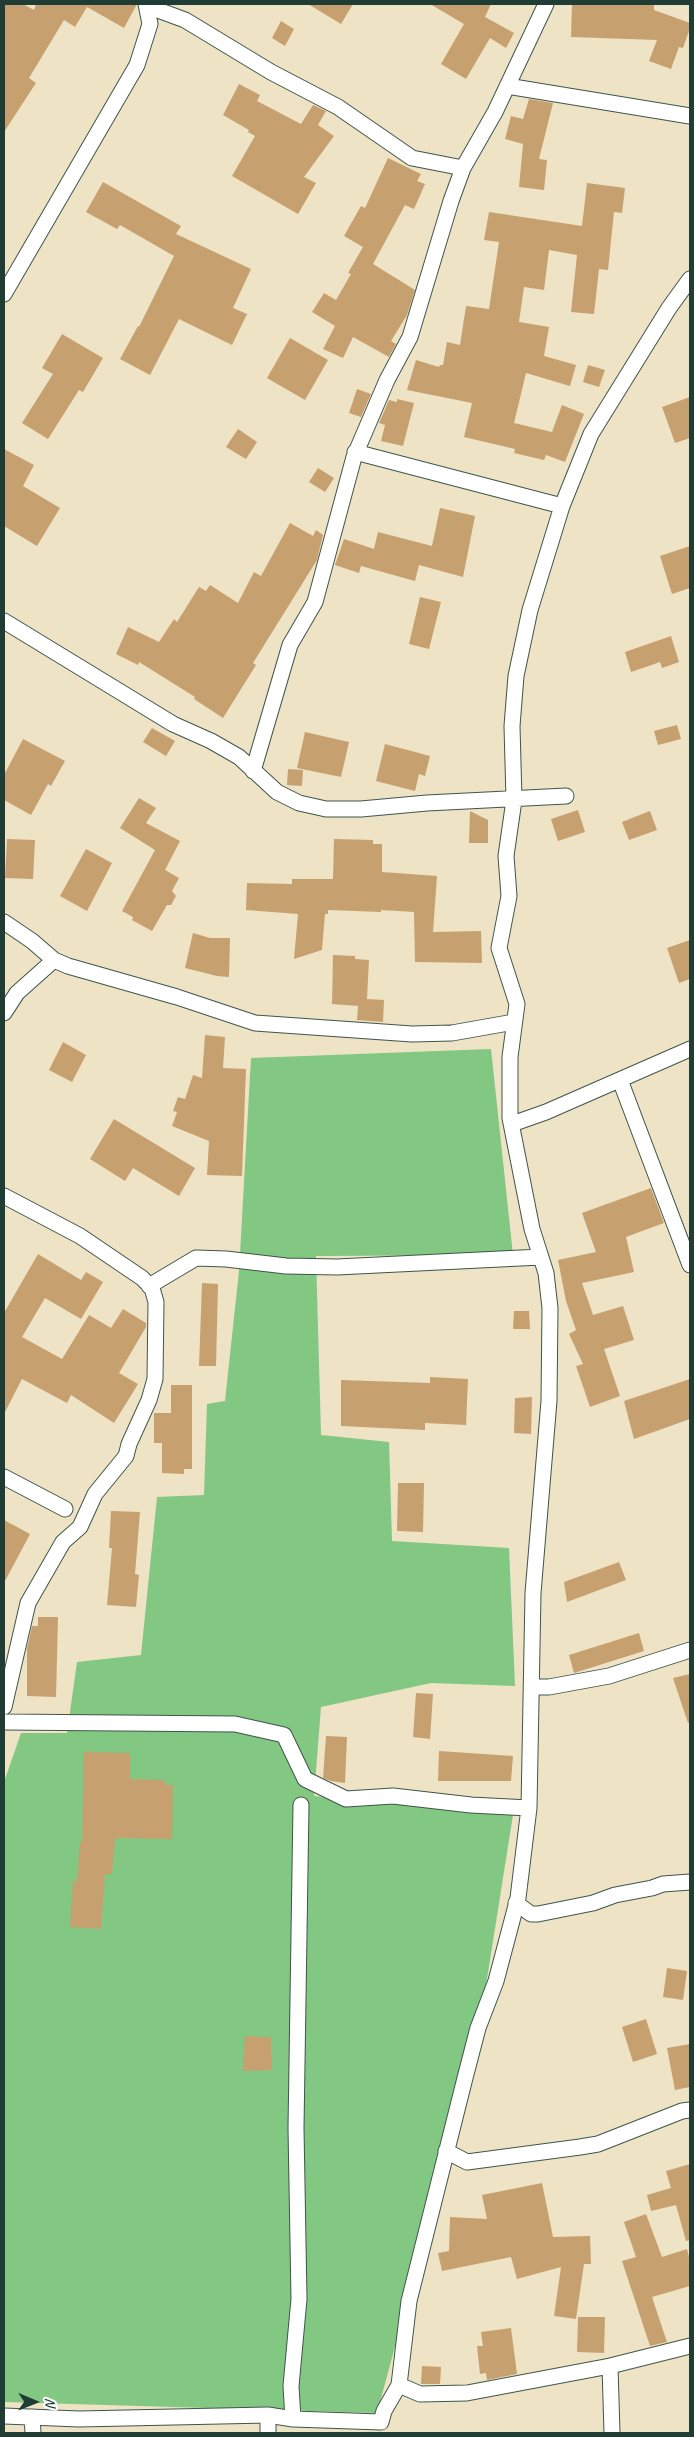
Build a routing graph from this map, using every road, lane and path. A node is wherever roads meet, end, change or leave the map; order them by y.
1 (546, 4) edge
2 (147, 5) edge
3 (507, 86) junction
4 (690, 116) edge
5 (463, 168) junction
6 (690, 280) edge
7 (4, 294) edge
8 (355, 452) junction
9 (562, 506) junction
10 (4, 621) edge
11 (253, 771) junction
12 (566, 796) dead end
13 (514, 800) junction
14 (4, 922) edge
15 (54, 960) junction
16 (4, 1013) edge
17 (514, 1022) junction
18 (690, 1049) edge
19 (620, 1080) junction
20 (512, 1124) junction
21 (4, 1196) edge
22 (541, 1257) junction
23 (690, 1265) edge
24 (149, 1286) junction
25 (4, 1477) edge
26 (95, 1494) junction
27 (65, 1508) junction
28 (69, 1537) junction
29 (690, 1650) edge
30 (532, 1687) junction
31 (4, 1707) edge
32 (4, 1722) edge
33 (301, 1805) dead end
34 (529, 1808) junction
35 (690, 1882) edge
36 (516, 1904) junction
37 (690, 2110) edge
38 (446, 2151) junction
39 (690, 2346) edge
40 (610, 2366) junction
41 (399, 2385) junction
42 (268, 2415) junction
43 (4, 2416) edge
44 (32, 2417) junction
45 (293, 2419) junction
46 (381, 2428) edge
47 (32, 2433) edge
48 (268, 2433) edge
49 (612, 2433) edge

1 - 3 street
2 - 5 street
2 - 7 street
3 - 4 street
3 - 5 street
5 - 8 street
6 - 9 street
8 - 9 street
8 - 11 street
9 - 13 street
10 - 11 street
11 - 13 street
12 - 13 street
13 - 17 street
14 - 15 street
15 - 16 street
15 - 17 street
17 - 20 street
18 - 19 street
19 - 20 street
19 - 23 street
20 - 22 street
21 - 24 street
22 - 24 street
22 - 30 street
24 - 26 street
25 - 27 street
26 - 27 street
26 - 28 street
27 - 28 street
28 - 31 street
29 - 30 street
30 - 34 street
32 - 34 street
33 - 45 street
34 - 36 street
35 - 36 street
36 - 38 street
37 - 38 street
38 - 41 street
39 - 40 street
40 - 41 street
40 - 49 street
41 - 46 street
42 - 44 street
42 - 45 street
42 - 48 street
43 - 44 street
44 - 47 street
45 - 46 street

